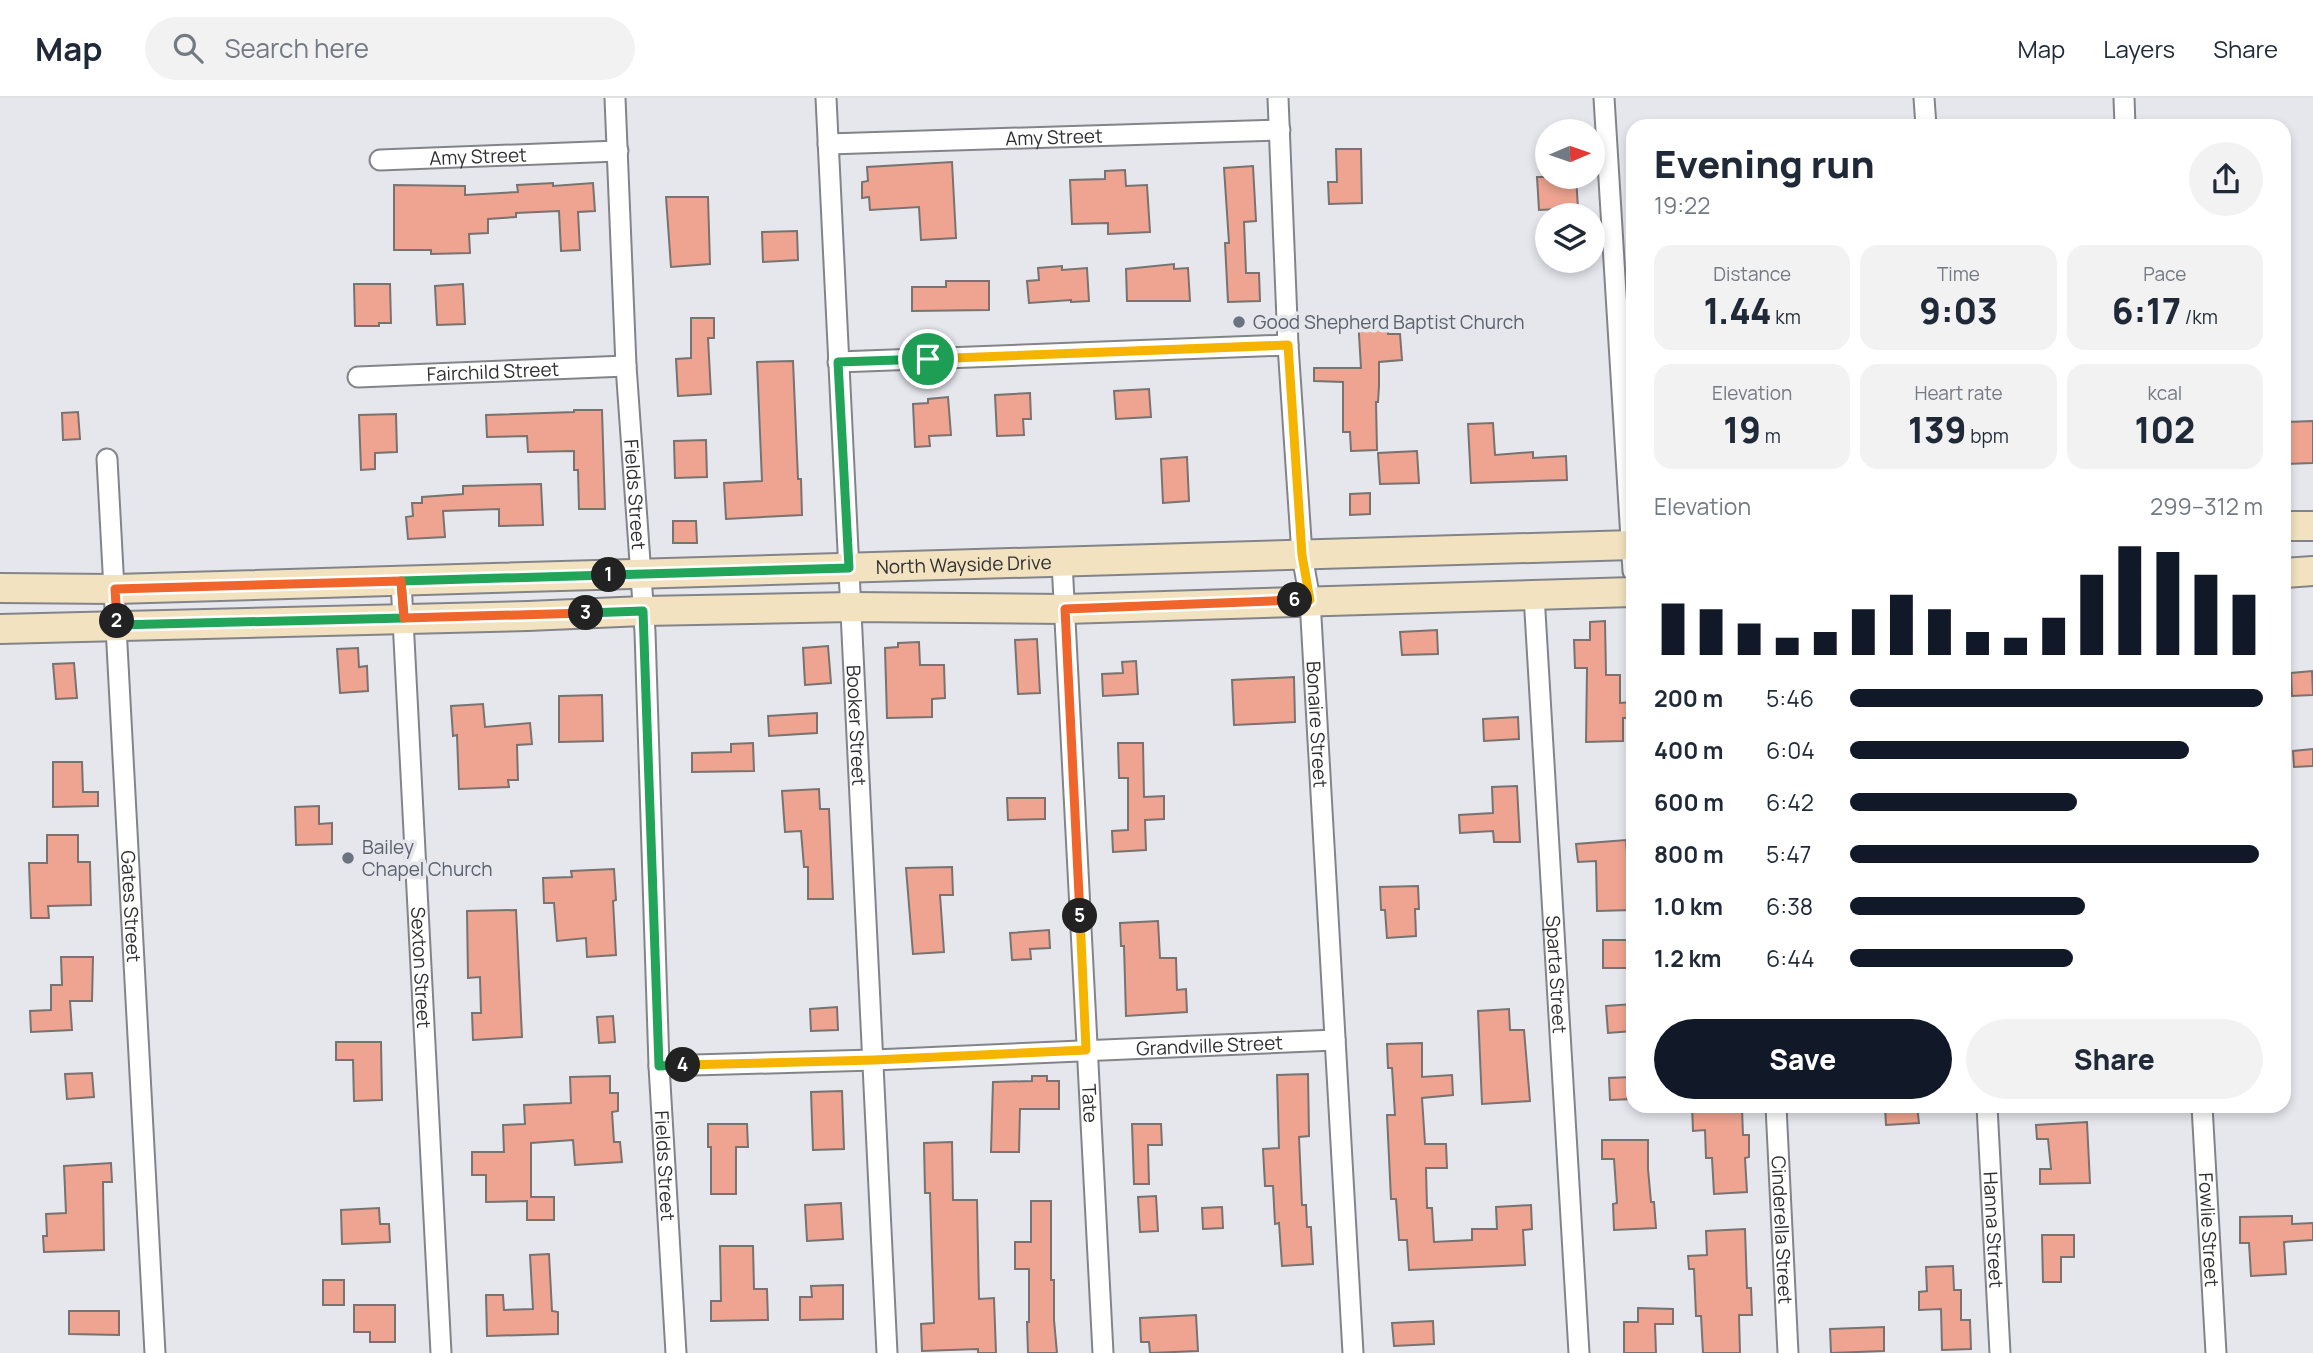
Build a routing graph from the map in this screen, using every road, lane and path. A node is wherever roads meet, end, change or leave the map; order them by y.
1 (615, 98) edge
2 (826, 98) edge
3 (1278, 98) edge
4 (1604, 98) edge
5 (1924, 98) edge
6 (2124, 98) edge
7 (1926, 119) edge
8 (2125, 119) edge
9 (1280, 130) junction
10 (828, 144) junction
11 (618, 151) junction
12 (380, 160) dead end
13 (1288, 345) junction
14 (838, 362) junction
15 (626, 366) junction
16 (358, 377) dead end
17 (1626, 456) edge
18 (107, 460) dead end
19 (2291, 526) edge
20 (2313, 526) edge
21 (1626, 554) edge
22 (1302, 555) junction
23 (1062, 562) junction
24 (849, 568) junction
25 (2313, 571) edge
26 (2291, 573) edge
27 (640, 574) junction
28 (401, 581) junction
29 (0, 588) edge
30 (115, 589) junction
31 (1626, 592) edge
32 (1534, 595) junction
33 (1310, 600) junction
34 (852, 607) junction
35 (1065, 609) junction
36 (643, 611) junction
37 (404, 618) junction
38 (117, 625) junction
39 (0, 629) edge
40 (1335, 1040) junction
41 (1086, 1050) junction
42 (874, 1060) junction
43 (659, 1066) junction
44 (1776, 1113) edge
45 (1987, 1113) edge
46 (2202, 1113) edge
47 (155, 1353) edge
48 (440, 1353) edge
49 (676, 1353) edge
50 (887, 1353) edge
51 (1103, 1353) edge
52 (1353, 1353) edge
53 (1579, 1353) edge
54 (1788, 1353) edge
55 (2000, 1353) edge
56 (2216, 1353) edge

1 - 11 street, Fields Street
2 - 10 street, Booker Street
3 - 9 street, Bonaire Street
4 - 17 street
5 - 7 street
6 - 8 street
9 - 10 street, Amy Street
9 - 13 street, Bonaire Street
10 - 14 street, Booker Street
11 - 12 street, Amy Street
11 - 15 street, Fields Street
13 - 14 street
13 - 22 street, Bonaire Street
14 - 24 street, Booker Street
15 - 16 street, Fairchild Street
15 - 27 street, Fields Street
18 - 30 street, Gates Street
19 - 20 main road
21 - 22 main road, North Wayside Drive
22 - 23 main road, North Wayside Drive
22 - 33 street, Bonaire Street
23 - 24 main road, North Wayside Drive
23 - 35 street, Tate
24 - 27 main road, North Wayside Drive
24 - 34 street, Booker Street
25 - 26 main road
27 - 28 main road, North Wayside Drive
27 - 36 street, Fields Street
28 - 30 main road, North Wayside Drive
28 - 37 street, Sexton Street
29 - 30 main road, North Wayside Drive
30 - 38 street, Gates Street
31 - 32 main road, North Wayside Drive
32 - 33 main road, North Wayside Drive
32 - 53 street, Sparta Street
33 - 35 main road, North Wayside Drive
33 - 40 street, Bonaire Street
34 - 35 main road, North Wayside Drive
34 - 36 main road, North Wayside Drive
34 - 42 street, Booker Street
35 - 41 street, Tate
36 - 37 main road, North Wayside Drive
36 - 43 street, Fields Street
37 - 38 main road, North Wayside Drive
37 - 48 street, Sexton Street
38 - 39 main road, North Wayside Drive
38 - 47 street, Gates Street
40 - 41 street, Grandville Street
40 - 52 street, Bonaire Street
41 - 42 street, Grandville Street
41 - 51 street, Tate
42 - 43 street, Grandville Street
42 - 50 street, Booker Street
43 - 49 street, Fields Street
44 - 54 street, Cinderella Street
45 - 55 street, Hanna Street
46 - 56 street, Fowlie Street

